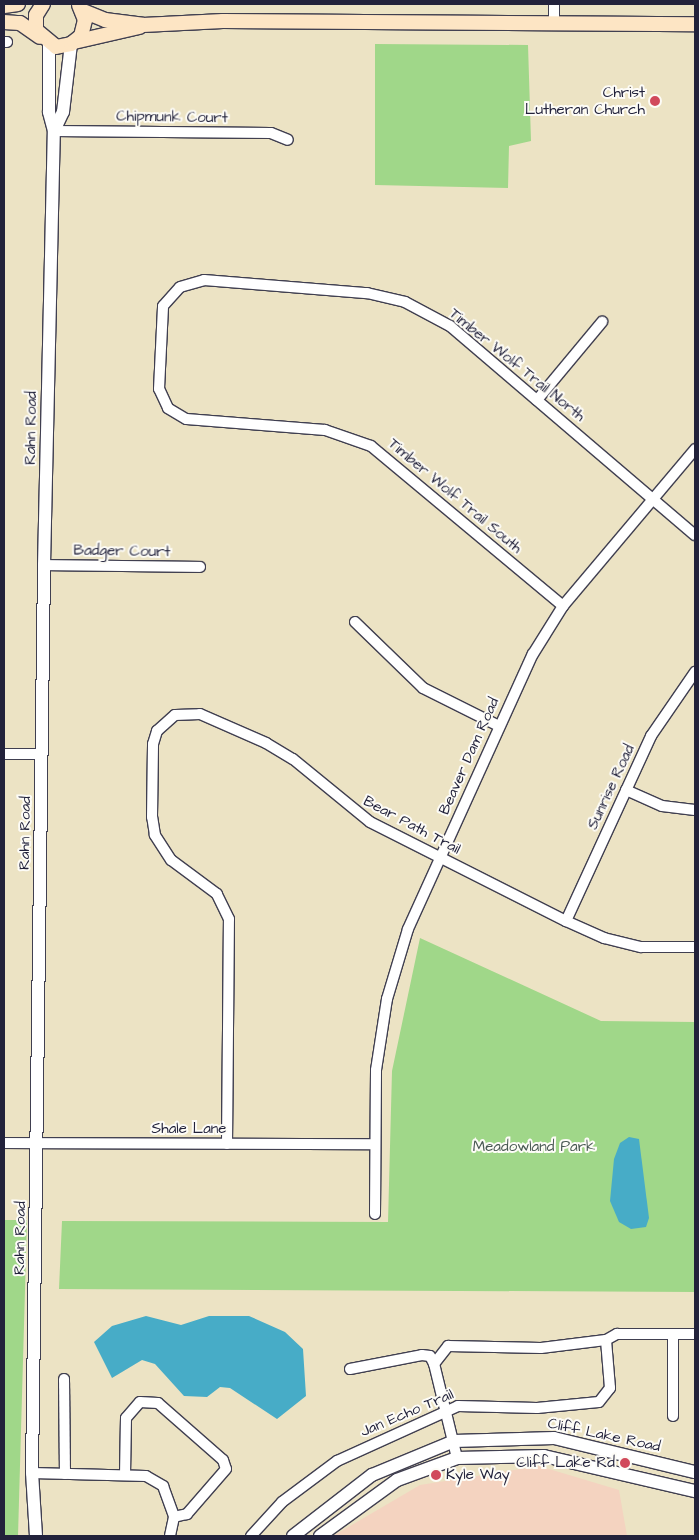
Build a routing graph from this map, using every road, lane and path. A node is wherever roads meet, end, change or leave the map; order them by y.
1 (18, 4) edge
2 (43, 4) edge
3 (554, 4) edge
4 (4, 6) edge
5 (80, 8) edge
6 (4, 22) edge
7 (554, 22) junction
8 (695, 24) edge
9 (143, 25) junction
10 (45, 41) junction
11 (72, 43) junction
12 (54, 131) junction
13 (288, 140) dead end
14 (160, 321) joint
15 (602, 322) dead end
16 (537, 400) junction
17 (695, 449) edge
18 (653, 499) junction
19 (695, 535) edge
20 (44, 565) junction
21 (200, 567) dead end
22 (563, 606) junction
23 (355, 622) dead end
24 (695, 672) edge
25 (499, 726) junction
26 (4, 754) edge
27 (42, 754) junction
28 (626, 790) junction
29 (695, 810) edge
30 (440, 858) junction
31 (566, 921) junction
32 (695, 948) edge
33 (4, 1143) edge
34 (38, 1143) junction
35 (227, 1144) junction
36 (375, 1144) junction
37 (375, 1214) dead end
38 (673, 1334) junction
39 (695, 1334) edge
40 (606, 1340) junction
41 (434, 1364) junction
42 (350, 1369) dead end
43 (64, 1379) dead end
44 (448, 1413) junction
45 (673, 1416) dead end
46 (454, 1441) junction
47 (458, 1458) junction
48 (695, 1472) edge
49 (32, 1473) junction
50 (65, 1474) junction
51 (126, 1475) junction
52 (695, 1490) edge
53 (174, 1517) junction
54 (36, 1536) edge
55 (170, 1536) edge
56 (251, 1536) edge
57 (293, 1536) edge
58 (320, 1536) edge

1 - 4 main road
2 - 10 main road
3 - 7 street
5 - 9 main road
5 - 11 main road
6 - 10 main road
7 - 8 main road
7 - 9 main road
9 - 11 main road
10 - 11 main road
10 - 12 street, Rahn Road
11 - 12 street, Rahn Road
12 - 13 street, Chipmunk Court
12 - 20 street, Rahn Road
14 - 16 street, Timber Wolf Trail North
14 - 22 street, Timber Wolf Trail South
15 - 16 street
16 - 18 street, Timber Wolf Trail North
17 - 18 street, Beaver Dam Road
18 - 19 street, Timber Wolf Trail North
18 - 22 street, Beaver Dam Road
20 - 21 street, Badger Court
20 - 27 street, Rahn Road
22 - 25 street, Beaver Dam Road
23 - 25 street
24 - 28 street, Sunrise Road
25 - 30 street, Beaver Dam Road
26 - 27 street
27 - 34 street, Rahn Road
28 - 29 street
28 - 31 street, Sunrise Road
30 - 31 street, Bear Path Trail
30 - 35 street, Bear Path Trail
30 - 36 street, Beaver Dam Road
31 - 32 street, Bear Path Trail
33 - 34 street, Shale Lane
34 - 35 street, Shale Lane
34 - 49 street, Rahn Road
35 - 36 street, Shale Lane
36 - 37 street, Beaver Dam Road
38 - 39 street
38 - 40 street
38 - 45 street
40 - 41 street
40 - 44 street, Jan Echo Trail
41 - 42 street
41 - 44 street
43 - 50 street
44 - 46 street
44 - 56 street, Jan Echo Trail
46 - 47 street
46 - 48 street, Cliff Lake Road
46 - 57 street, Cliff Lake Road
47 - 52 street
47 - 58 street
49 - 50 street
49 - 54 street, Rahn Road
50 - 51 street
51 - 53 street
51 - 53 street
53 - 55 street

